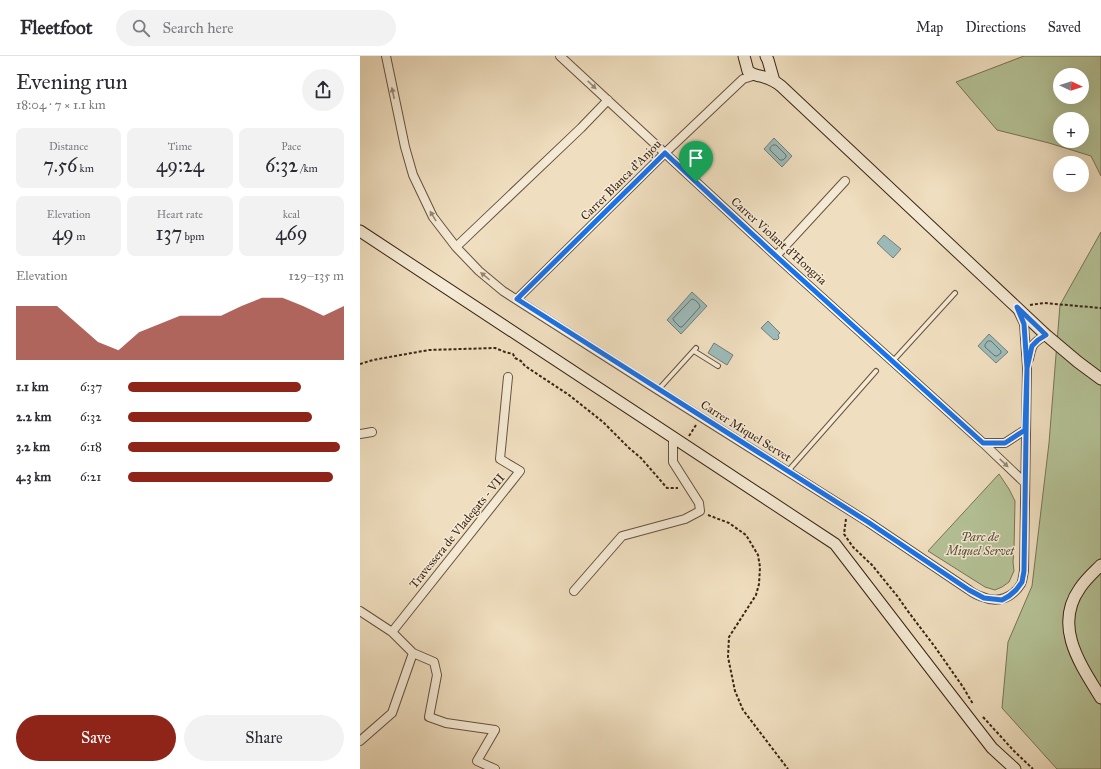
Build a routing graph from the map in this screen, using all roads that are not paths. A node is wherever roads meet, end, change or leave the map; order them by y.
1 (386, 56) edge
2 (563, 57) edge
3 (768, 59) edge
4 (746, 61) edge
5 (758, 75) junction
6 (743, 79) junction
7 (774, 81) junction
8 (608, 100) junction
9 (665, 153) junction
10 (845, 181) dead end
11 (360, 231) edge
12 (456, 247) junction
13 (776, 256) junction
14 (955, 293) dead end
15 (517, 299) junction
16 (1017, 307) junction
17 (1046, 335) junction
18 (893, 361) junction
19 (718, 366) dead end
20 (1027, 368) junction
21 (876, 371) dead end
22 (508, 377) dead end
23 (1101, 378) edge
24 (658, 390) junction
25 (1025, 430) junction
26 (372, 432) dead end
27 (360, 434) edge
28 (673, 437) junction
29 (983, 443) junction
30 (787, 471) junction
31 (1025, 483) junction
32 (1101, 565) edge
33 (574, 591) dead end
34 (360, 611) edge
35 (392, 632) junction
36 (414, 652) junction
37 (1101, 698) edge
38 (360, 741) edge
39 (495, 769) edge
40 (1015, 769) edge

12 -> 1 street, Carrer Miquel Servet
2 -> 8 street, Carrer Violant d'Hongria
3 - 5 main road
3 - 7 main road
4 - 5 main road
4 - 6 street, Carrer Blanca d'Anjou
5 - 6 street, Carrer Blanca d'Anjou
5 - 7 main road
6 - 9 street, Carrer Blanca d'Anjou
7 - 16 main road
8 - 9 street, Carrer Violant d'Hongria
8 - 12 street
9 - 13 street, Carrer Violant d'Hongria
9 - 15 street, Carrer Blanca d'Anjou
10 - 13 street
11 - 28 main road
15 -> 12 street, Carrer Miquel Servet
13 - 18 street, Carrer Violant d'Hongria
14 - 18 lane
15 - 24 street, Carrer Miquel Servet
16 - 17 main road
16 - 20 street, Carrer Miquel Servet
17 - 20 street, Carrer Miquel Servet
17 - 23 main road
18 - 29 street, Carrer Violant d'Hongria
19 - 24 lane
20 - 25 street, Carrer Miquel Servet
21 - 30 lane
22 - 35 street, Travessera de Vladegats - VII
24 - 30 street, Carrer Miquel Servet
25 - 29 street
25 - 31 street, Carrer Miquel Servet
26 - 27 street
28 - 33 street
28 - 40 main road
29 -> 31 street, Carrer Violant d'Hongria
30 - 31 street, Carrer Miquel Servet
32 - 37 main road
34 - 35 street
35 - 36 street
36 - 38 street
36 - 39 street

